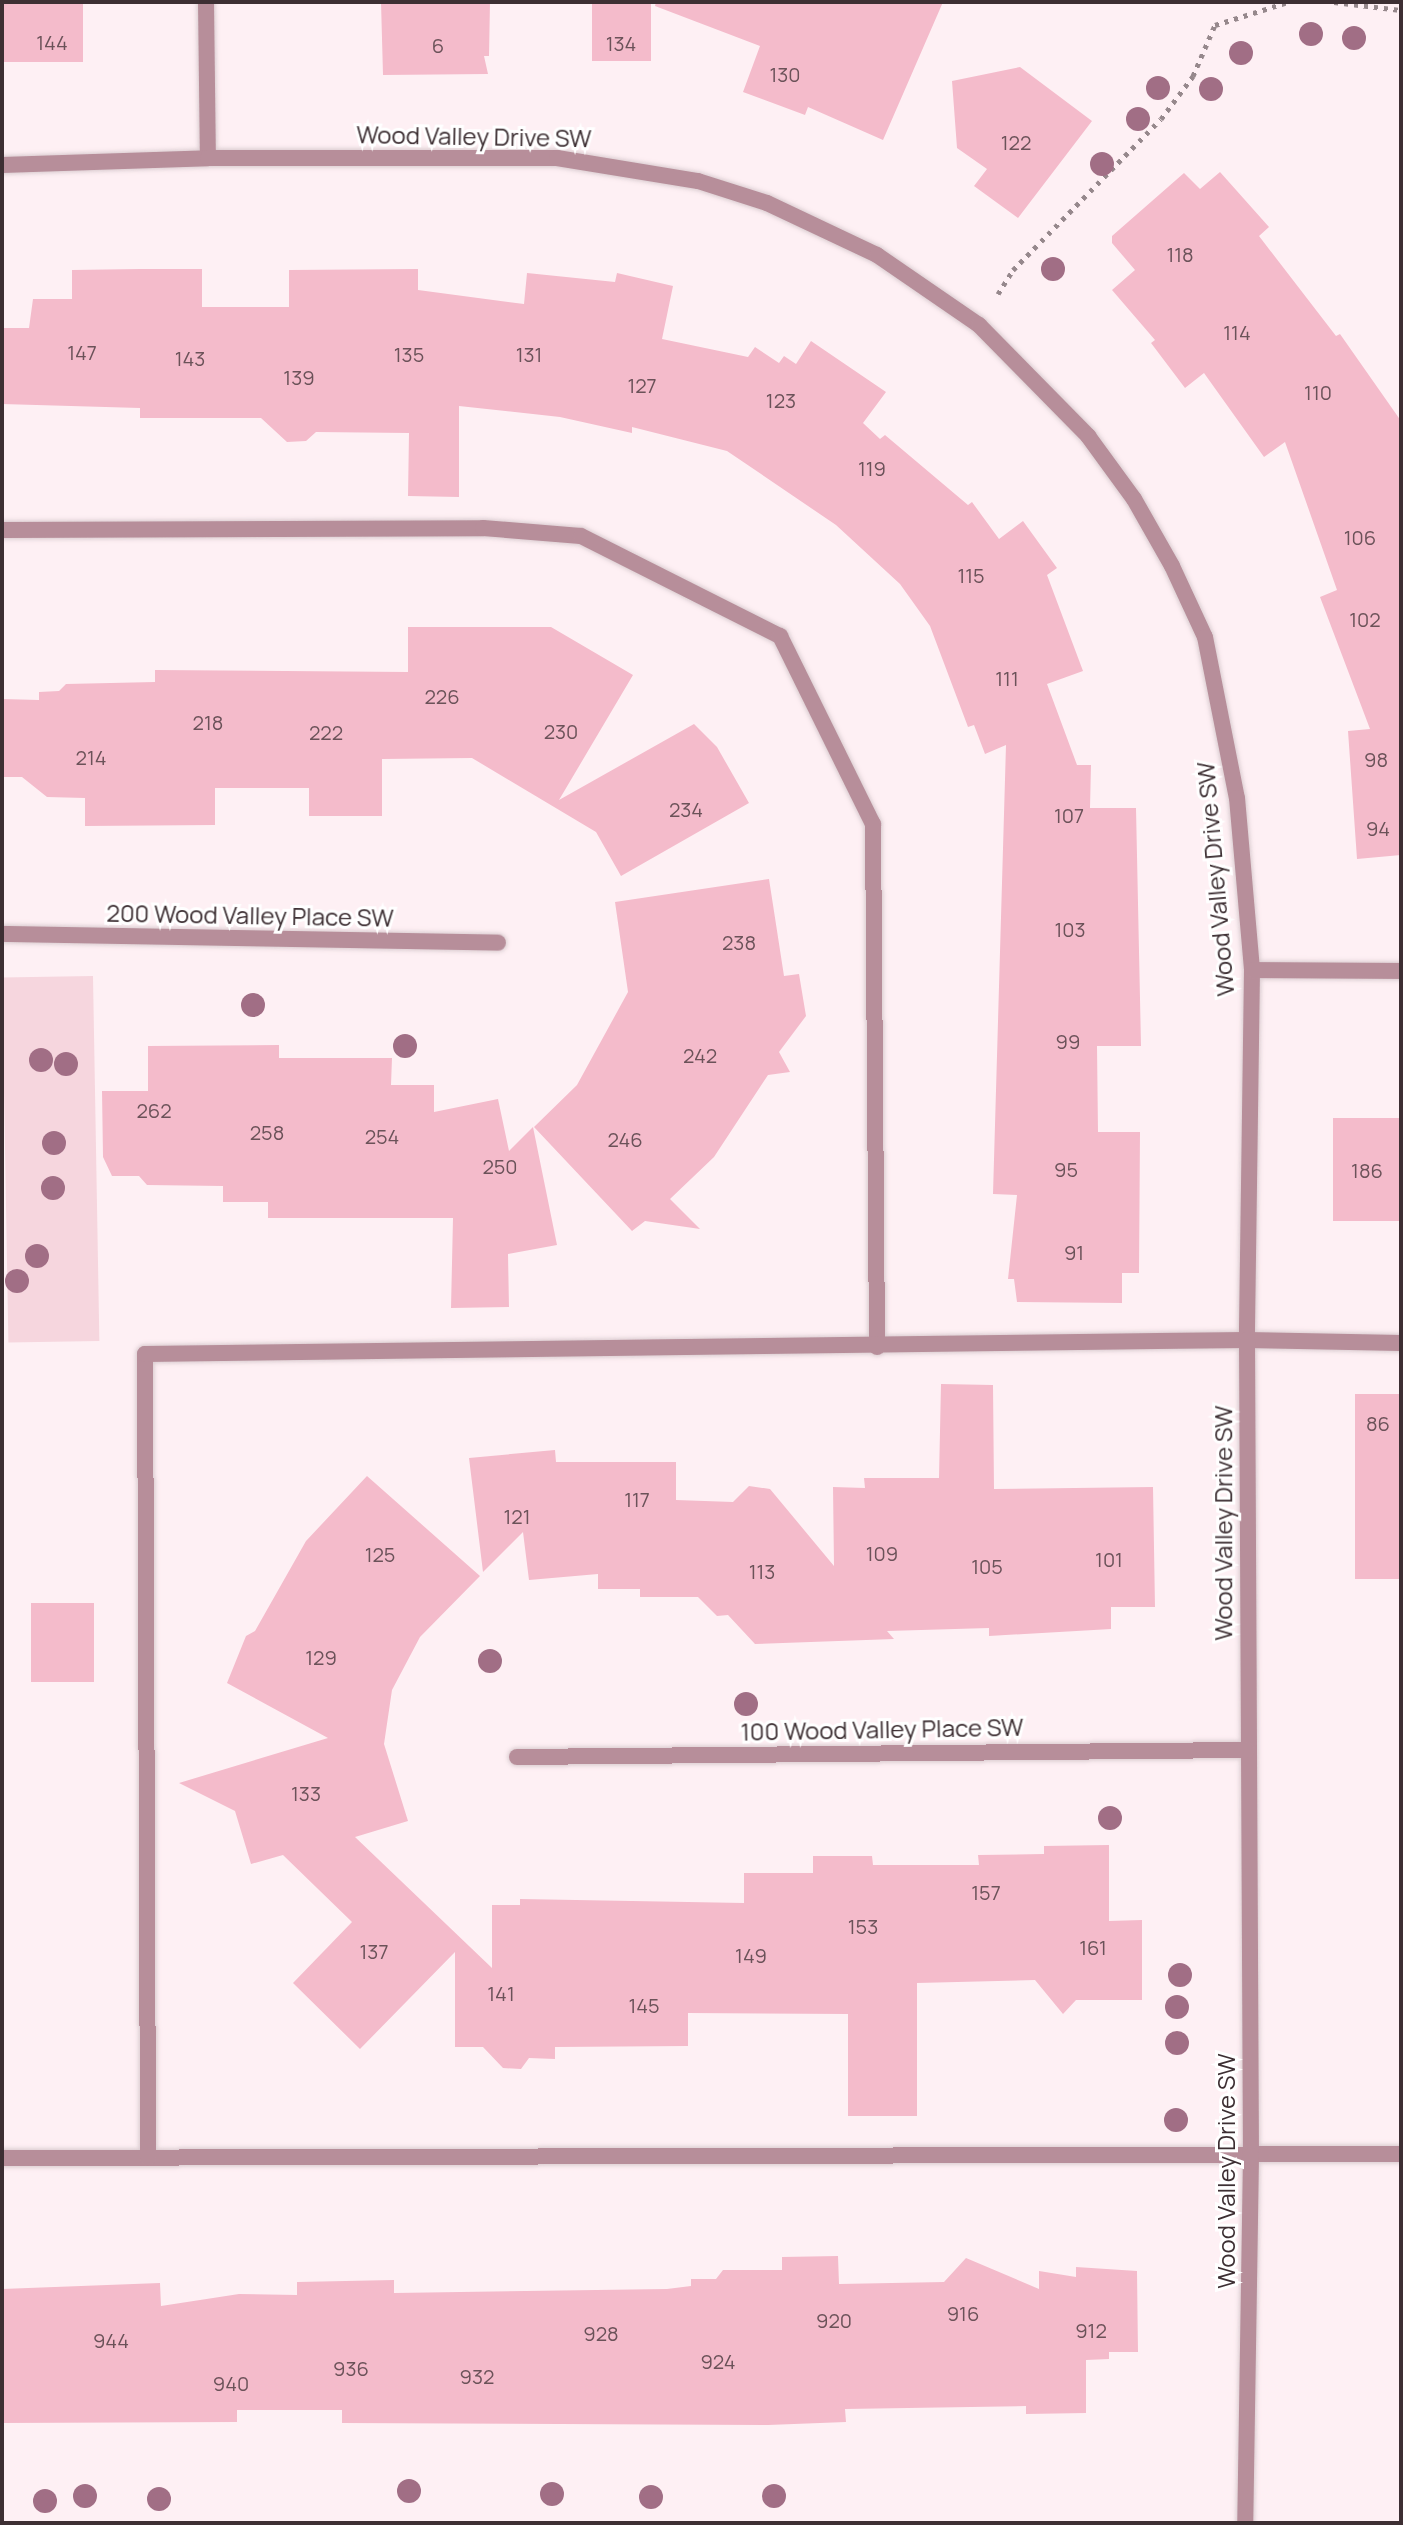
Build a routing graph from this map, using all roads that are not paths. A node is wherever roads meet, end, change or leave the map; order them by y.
1 (206, 2) edge
2 (208, 158) junction
3 (2, 165) edge
4 (2, 530) edge
5 (2, 934) edge
6 (498, 943) dead end
7 (1252, 970) junction
8 (1401, 971) edge
9 (1247, 1340) junction
10 (1401, 1343) edge
11 (877, 1347) junction
12 (1247, 1750) junction
13 (517, 1757) dead end
14 (1401, 2154) edge
15 (1251, 2156) junction
16 (2, 2158) edge
17 (148, 2158) junction
18 (1245, 2523) edge

1 - 2 street
2 - 3 street, Wood Valley Drive SW
2 - 7 street, Wood Valley Drive SW
4 - 11 street
5 - 6 street, 200 Wood Valley Place SW
7 - 8 street
7 - 9 street, Wood Valley Drive SW
9 - 10 street
9 - 11 street
9 - 12 street, Wood Valley Drive SW
11 - 17 street
12 - 13 street, 100 Wood Valley Place SW
12 - 15 street, Wood Valley Drive SW
14 - 15 street
15 - 17 street
15 - 18 street, Wood Valley Drive SW
16 - 17 street

